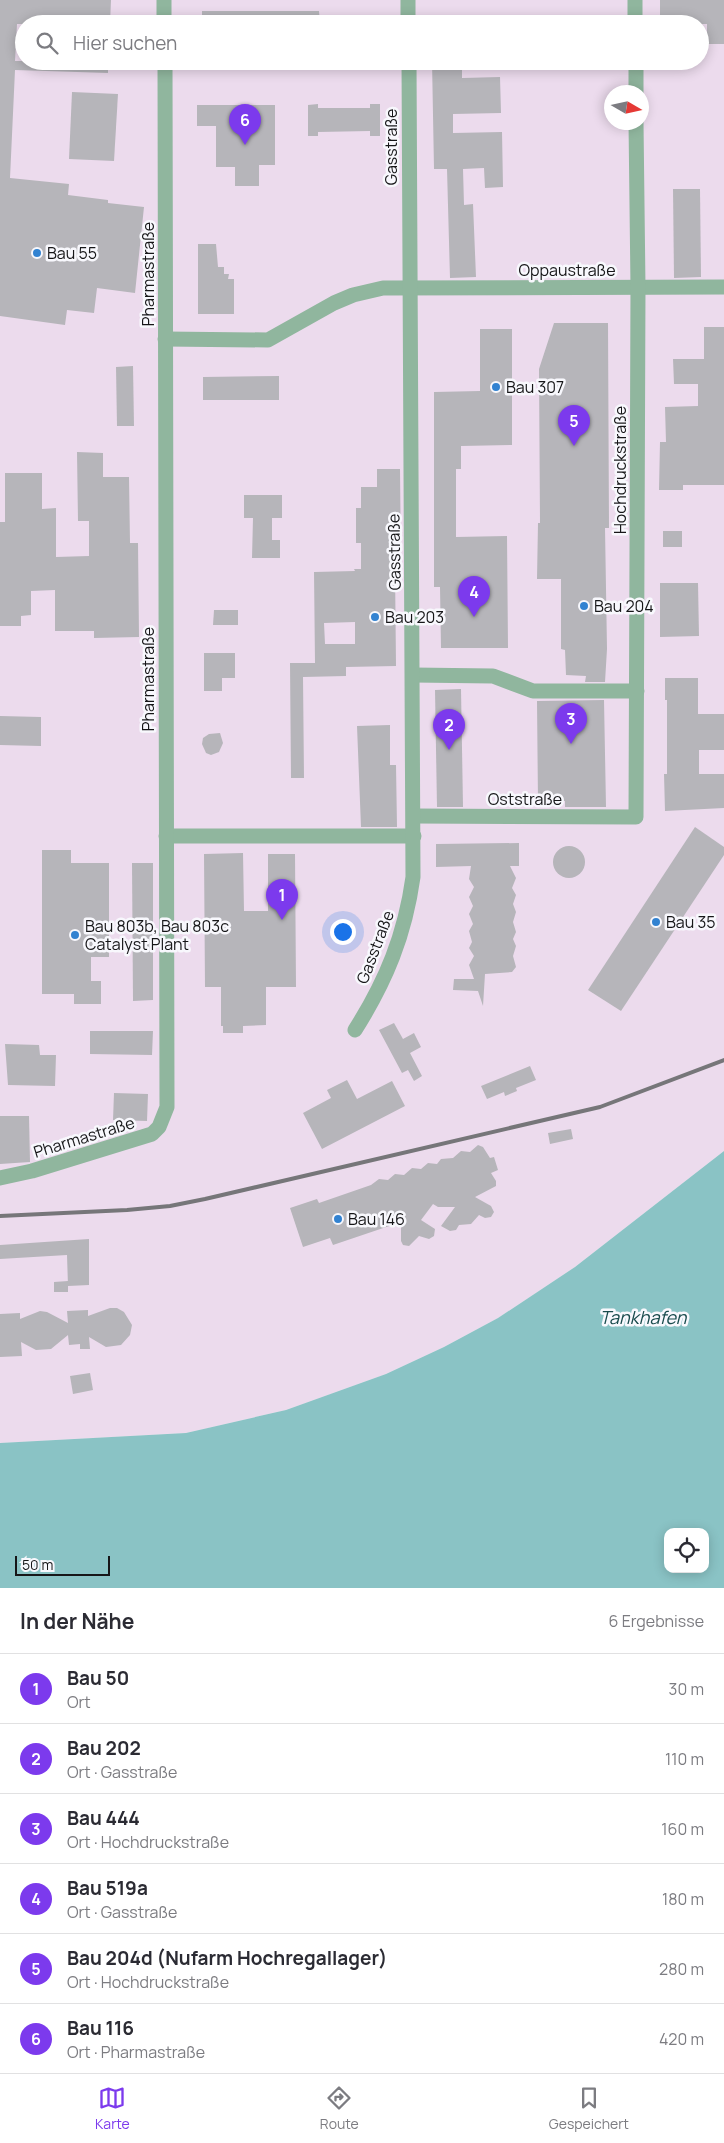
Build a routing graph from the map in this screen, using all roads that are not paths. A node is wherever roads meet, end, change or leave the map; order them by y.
1 (164, 0) edge
2 (408, 0) edge
3 (635, 0) edge
4 (164, 15) edge
5 (408, 15) edge
6 (635, 15) edge
7 (165, 70) edge
8 (409, 70) edge
9 (636, 70) edge
10 (636, 85) edge
11 (636, 130) edge
12 (638, 287) junction
13 (724, 287) edge
14 (409, 288) junction
15 (165, 338) junction
16 (413, 675) junction
17 (637, 691) junction
18 (414, 816) junction
19 (636, 817) joint
20 (166, 836) junction
21 (414, 836) junction
22 (355, 1030) dead end
23 (0, 1178) edge

1 - 4 street
2 - 5 street
3 - 6 street
7 - 15 street, Pharmastraße
8 - 14 street, Gasstraße
9 - 10 street
11 - 12 street, Hochdruckstraße
12 - 13 street, Oppaustraße
12 - 14 street, Oppaustraße
12 - 17 street, Hochdruckstraße
14 - 15 street, Oppaustraße
14 - 16 street, Gasstraße
15 - 20 street, Pharmastraße
16 - 17 street
16 - 18 street, Gasstraße
17 - 19 street, Hochdruckstraße
18 - 19 street, Oststraße
18 - 21 street, Gasstraße
20 - 21 street
20 - 23 street, Pharmastraße
21 - 22 street, Gasstraße

